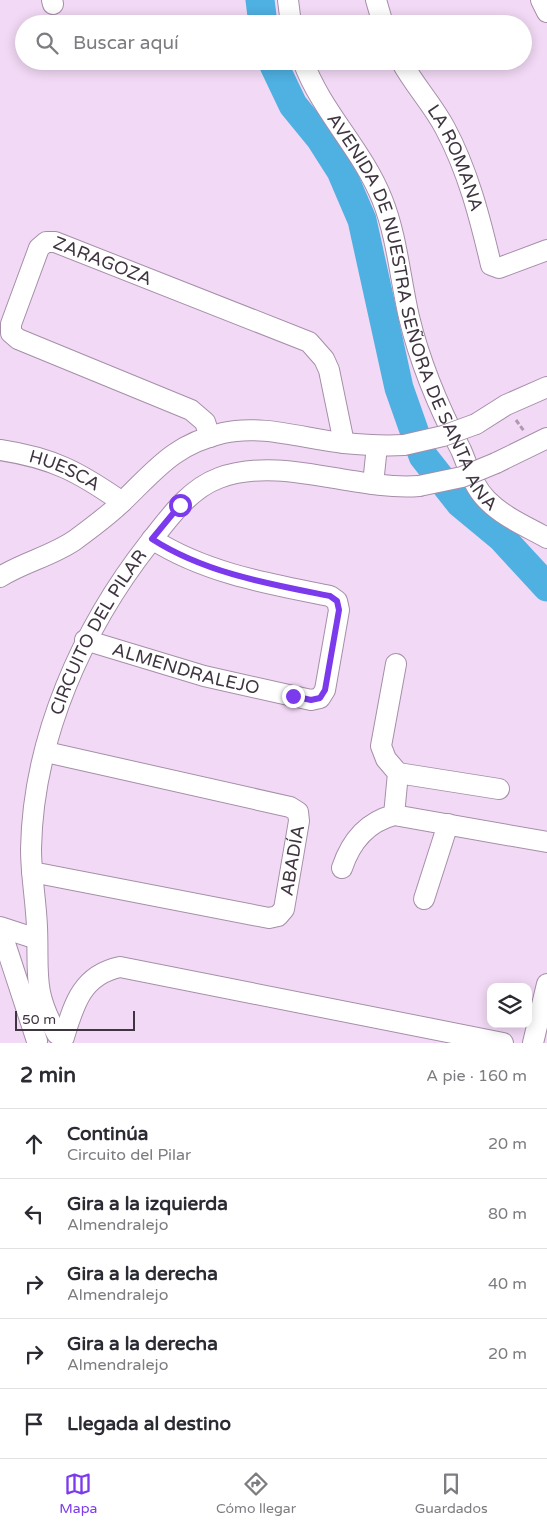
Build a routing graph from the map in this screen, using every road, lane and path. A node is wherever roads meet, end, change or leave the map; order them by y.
1 (288, 0) edge
2 (376, 0) edge
3 (541, 0) edge
4 (547, 12) edge
5 (290, 15) edge
6 (380, 15) edge
7 (307, 70) edge
8 (407, 70) edge
9 (547, 250) edge
10 (547, 387) edge
11 (506, 405) junction
12 (210, 437) junction
13 (344, 443) junction
14 (377, 446) junction
15 (542, 446) edge
16 (0, 450) edge
17 (373, 484) junction
18 (122, 502) junction
19 (547, 538) edge
20 (152, 539) junction
21 (0, 576) edge
22 (85, 640) junction
23 (396, 664) dead end
24 (46, 752) junction
25 (398, 773) junction
26 (499, 790) dead end
27 (394, 815) junction
28 (448, 824) junction
29 (547, 842) edge
30 (342, 868) dead end
31 (32, 872) junction
32 (424, 899) dead end
33 (0, 927) edge
34 (37, 939) junction
35 (547, 984) edge
36 (63, 1038) edge
37 (37, 1042) edge
38 (503, 1043) edge
39 (533, 1043) edge

1 - 5 street
2 - 6 street
3 - 4 street
7 - 19 street, AVENIDA DE NUESTRA SEÑORA DE SANTA ANA
8 - 9 street, LA ROMANA
10 - 11 street
11 - 14 street, bridge
11 - 15 path
12 - 13 street
12 - 13 street, ZARAGOZA
12 - 18 street
13 - 14 street
14 - 17 street
15 - 17 street, CIRCUITO DEL PILAR, bridge
16 - 18 street, HUESCA
17 - 20 street, CIRCUITO DEL PILAR
18 - 21 street
20 - 22 street, CIRCUITO DEL PILAR
20 - 22 street, ALMENDRALEJO
22 - 24 street, CIRCUITO DEL PILAR
23 - 25 street
24 - 31 street, CIRCUITO DEL PILAR
24 - 31 street, ABADÍA
25 - 26 street
25 - 27 street
27 - 28 street
27 - 30 street
28 - 29 street
28 - 32 street
31 - 34 street, CIRCUITO DEL PILAR
33 - 34 street
33 - 37 street
34 - 36 street, CIRCUITO DEL PILAR
35 - 39 street
36 - 37 street
36 - 38 street

